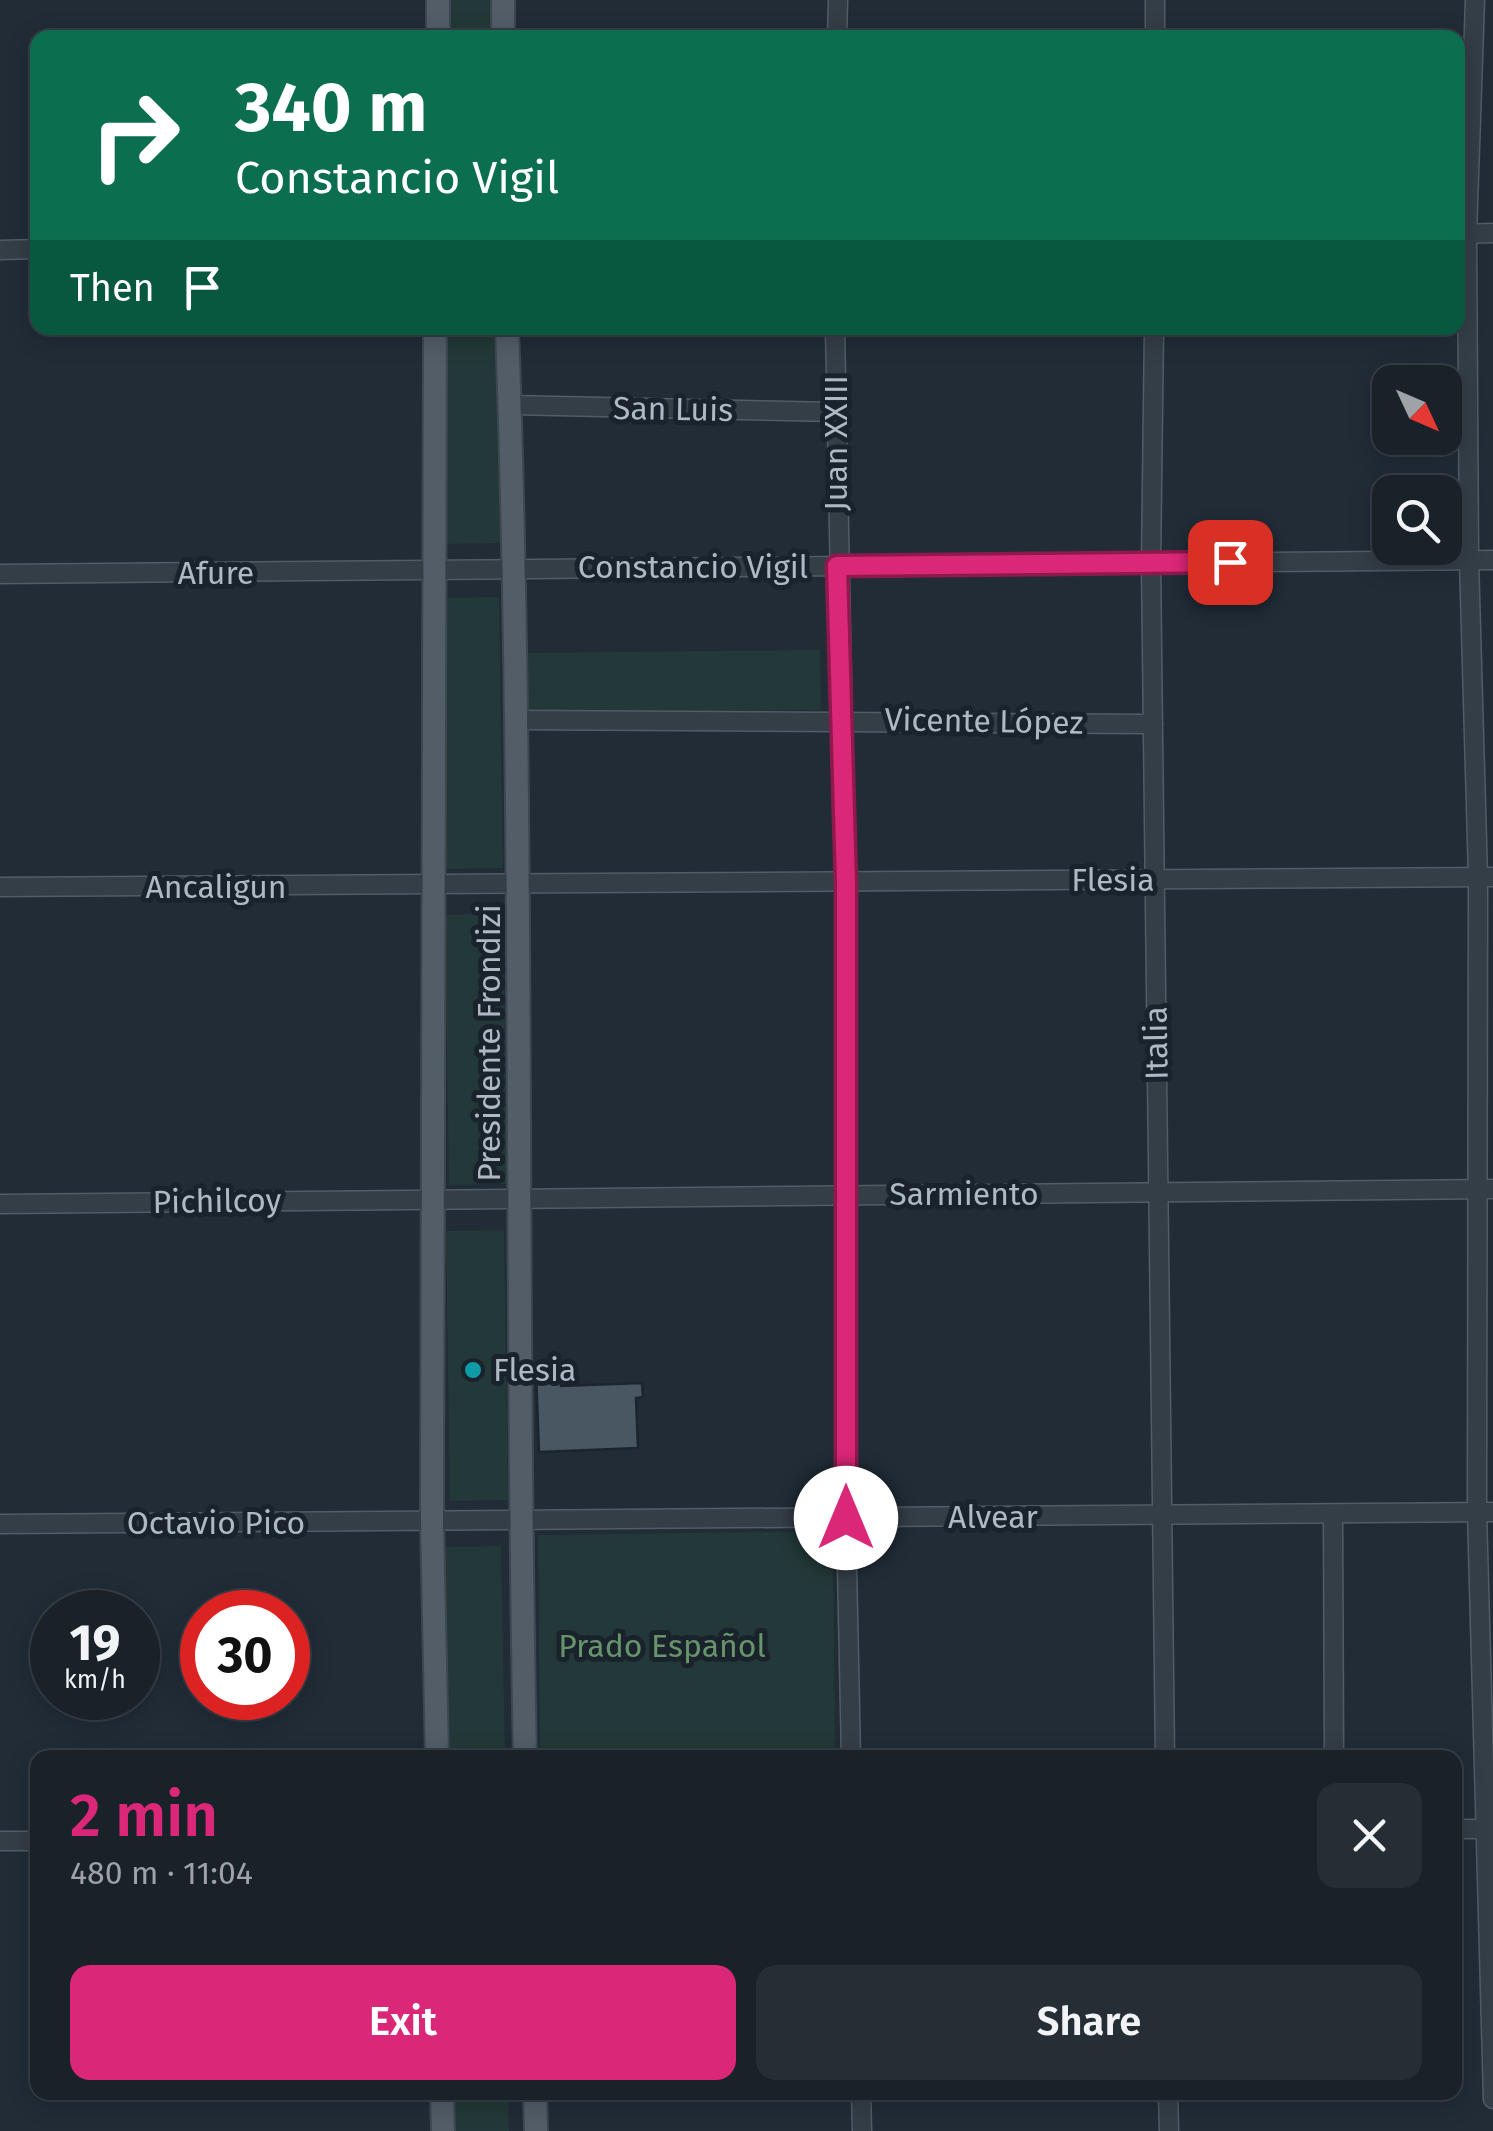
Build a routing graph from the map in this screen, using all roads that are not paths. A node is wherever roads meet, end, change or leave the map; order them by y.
1 (438, 0) edge
2 (503, 0) edge
3 (838, 0) edge
4 (1155, 0) edge
5 (1475, 0) edge
6 (438, 30) edge
7 (503, 30) edge
8 (837, 30) edge
9 (1155, 30) edge
10 (1465, 180) edge
11 (1493, 233) edge
12 (1465, 234) edge
13 (30, 249) edge
14 (0, 250) edge
15 (434, 335) edge
16 (507, 335) edge
17 (835, 335) edge
18 (1154, 335) edge
19 (1464, 335) edge
20 (510, 406) junction
21 (836, 412) junction
22 (1469, 560) junction
23 (1493, 560) edge
24 (1151, 563) junction
25 (837, 566) junction
26 (511, 569) junction
27 (432, 572) junction
28 (0, 574) edge
29 (842, 719) junction
30 (516, 720) junction
31 (1153, 724) junction
32 (1486, 877) edge
33 (1154, 880) junction
34 (846, 883) junction
35 (520, 885) junction
36 (432, 886) junction
37 (0, 887) edge
38 (1486, 1190) edge
39 (1158, 1192) junction
40 (848, 1195) junction
41 (434, 1198) junction
42 (522, 1198) junction
43 (0, 1204) edge
44 (1485, 1512) edge
45 (1333, 1514) junction
46 (1162, 1515) junction
47 (846, 1518) junction
48 (520, 1520) junction
49 (432, 1521) junction
50 (0, 1524) edge
51 (437, 1750) edge
52 (525, 1750) edge
53 (851, 1750) edge
54 (1165, 1750) edge
55 (1334, 1750) edge
56 (1488, 1829) edge
57 (1462, 1830) edge
58 (30, 1840) edge
59 (0, 1841) edge
60 (442, 2100) edge
61 (535, 2100) edge
62 (861, 2100) edge
63 (1168, 2100) edge
64 (1493, 2100) edge
65 (443, 2131) edge
66 (536, 2131) edge
67 (862, 2131) edge
68 (1169, 2131) edge

1 - 6 main road
2 - 7 main road
3 - 8 street
4 - 9 street
5 - 10 street
11 - 12 street
13 - 14 street
15 - 27 main road, Presidente Frondizi
16 - 20 main road, Presidente Frondizi
17 - 21 street, Juan XXIII
18 - 24 street, Italia
19 - 22 street
20 - 21 street, San Luis
20 - 26 main road, Presidente Frondizi
21 - 25 street, Juan XXIII
22 - 23 street, Constancio Vigil
22 - 24 street, Constancio Vigil
22 - 32 street
24 - 25 street, Constancio Vigil
24 - 31 street, Italia
25 - 26 street, Constancio Vigil
25 - 29 street, Juan XXIII
26 - 27 street, Constancio Vigil
26 - 30 main road, Presidente Frondizi
27 - 28 street, Afure
27 - 36 main road, Presidente Frondizi
29 - 30 street, Vicente López
29 - 31 street, Vicente López
29 - 34 street, Juan XXIII
30 - 35 main road, Presidente Frondizi
31 - 33 street, Italia
32 - 33 street, Flesia
32 - 38 street
33 - 34 street, Flesia
33 - 39 street, Italia
34 - 35 street, Flesia
34 - 40 street, Juan XXIII
35 - 36 street, Flesia
35 - 42 main road, Presidente Frondizi
36 - 37 street, Ancaligun
36 - 41 main road, Presidente Frondizi
38 - 39 street, Sarmiento
38 - 44 street
39 - 40 street, Sarmiento
39 - 46 street, Italia
40 - 42 street, Sarmiento
40 - 47 street, Juan XXIII
41 - 42 street, Sarmiento
41 - 43 street, Pichilcoy
41 - 49 main road, Presidente Frondizi
42 - 48 main road, Presidente Frondizi
44 - 45 street, Alvear
44 - 56 street
45 - 46 street, Alvear
45 - 55 street
46 - 47 street, Alvear
46 - 54 street, Italia
47 - 48 street, Alvear
47 - 53 street, Juan XXIII
48 - 49 street, Alvear
48 - 52 main road, Presidente Frondizi
49 - 50 street, Octavio Pico
49 - 51 main road, Presidente Frondizi
56 - 57 street
56 - 64 street
58 - 59 street
60 - 65 main road
61 - 66 main road
62 - 67 street
63 - 68 street

